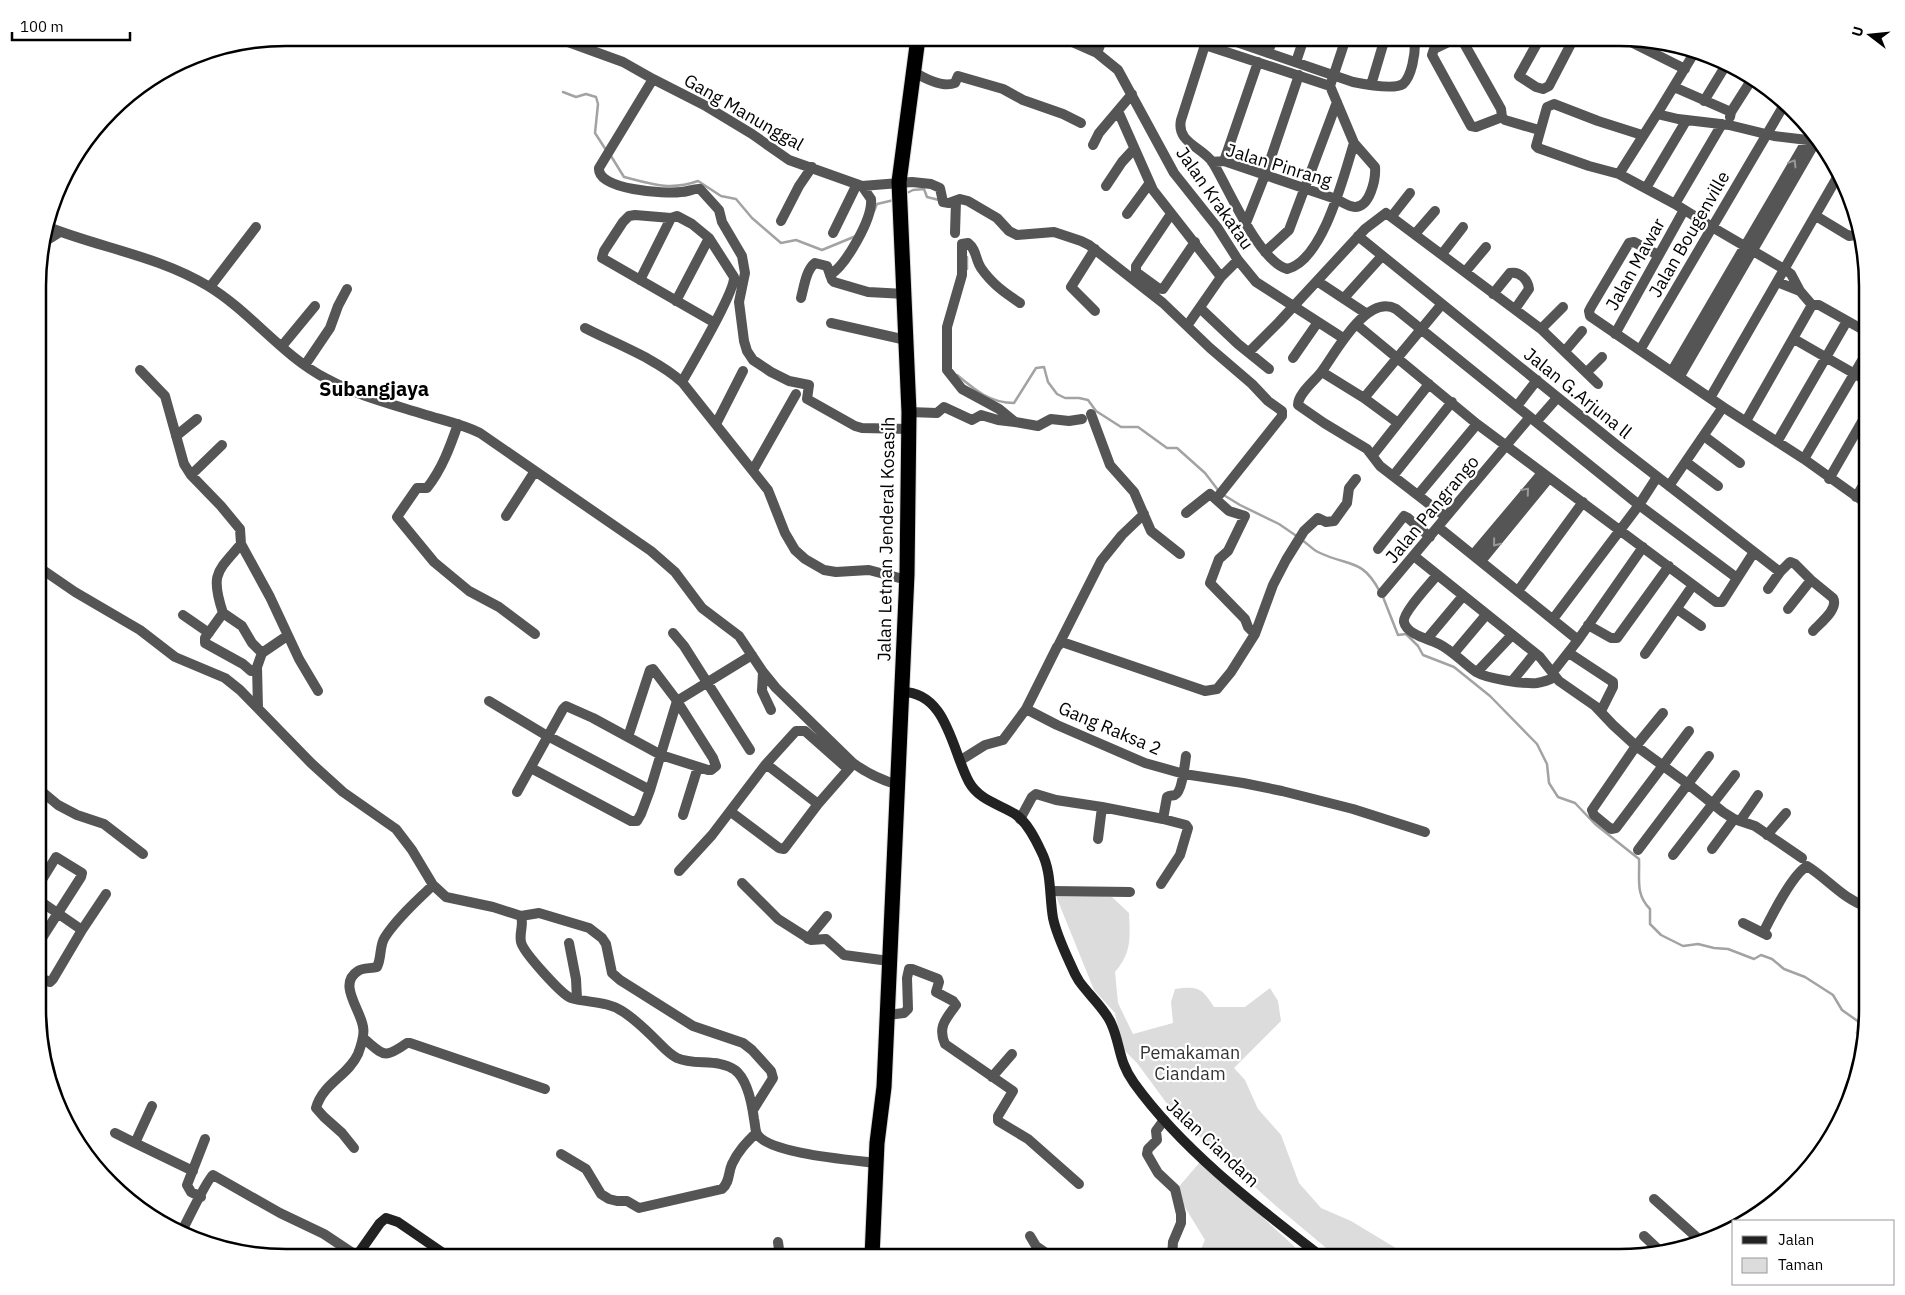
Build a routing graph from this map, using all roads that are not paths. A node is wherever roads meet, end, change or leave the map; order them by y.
1 (579, 46) edge
2 (917, 46) edge
3 (1081, 46) edge
4 (1100, 46) edge
5 (1205, 46) edge
6 (1216, 46) edge
7 (1252, 46) edge
8 (1270, 46) edge
9 (1301, 46) edge
10 (1343, 46) edge
11 (1383, 46) edge
12 (1415, 46) edge
13 (1435, 46) edge
14 (1466, 46) edge
15 (1536, 46) edge
16 (1570, 46) edge
17 (1642, 48) edge
18 (1097, 53) junction
19 (1268, 53) junction
20 (1692, 58) edge
21 (1258, 62) junction
22 (1296, 62) junction
23 (1685, 69) junction
24 (1723, 70) edge
25 (914, 72) junction
26 (1299, 75) junction
27 (1334, 75) junction
28 (653, 79) junction
29 (1371, 85) junction
30 (1749, 85) edge
31 (1330, 86) junction
32 (1674, 87) junction
33 (1132, 94) junction
34 (1704, 101) junction
35 (1337, 102) junction
36 (1660, 108) junction
37 (1781, 110) edge
38 (1118, 111) junction
39 (1502, 117) junction
40 (1728, 120) junction
41 (1686, 121) junction
42 (1081, 123) dead end
43 (1539, 130) junction
44 (1767, 134) junction
45 (1642, 135) junction
46 (1807, 138) edge
47 (1809, 141) edge
48 (1354, 143) junction
49 (1093, 145) dead end
50 (1134, 149) junction
51 (1224, 161) junction
52 (1212, 162) junction
53 (812, 167) junction
54 (1619, 174) junction
55 (1265, 175) junction
56 (899, 182) junction
57 (1835, 182) edge
58 (1149, 184) junction
59 (859, 185) junction
60 (1106, 186) dead end
61 (1646, 188) junction
62 (1305, 189) junction
63 (1410, 193) dead end
64 (1336, 199) junction
65 (956, 201) junction
66 (1680, 207) junction
67 (1435, 210) dead end
68 (1127, 214) dead end
69 (1171, 214) junction
70 (1392, 216) junction
71 (1816, 216) junction
72 (671, 218) junction
73 (781, 221) dead end
74 (1246, 223) junction
75 (256, 226) dead end
76 (1712, 227) junction
77 (1463, 228) dead end
78 (53, 229) edge
79 (60, 232) junction
80 (832, 233) dead end
81 (955, 234) dead end
82 (1416, 234) junction
83 (1358, 236) junction
84 (1853, 236) edge
85 (52, 237) edge
86 (709, 238) junction
87 (1195, 242) junction
88 (1486, 247) dead end
89 (1748, 248) junction
90 (1095, 249) junction
91 (1265, 252) junction
92 (1442, 254) junction
93 (1658, 255) junction
94 (1382, 256) junction
95 (1238, 260) junction
96 (1784, 269) junction
97 (1465, 272) junction
98 (830, 275) junction
99 (1221, 278) junction
100 (640, 280) junction
101 (1317, 281) junction
102 (1777, 282) junction
103 (210, 287) junction
104 (347, 289) dead end
105 (1800, 291) junction
106 (905, 294) junction
107 (1493, 294) junction
108 (801, 298) dead end
109 (1344, 298) junction
110 (676, 300) junction
111 (1020, 303) dead end
112 (1442, 304) junction
113 (1812, 305) junction
114 (315, 306) dead end
115 (1294, 306) junction
116 (1563, 307) dead end
117 (1200, 308) junction
118 (1515, 310) junction
119 (1095, 311) dead end
120 (1367, 314) junction
121 (1847, 321) junction
122 (1318, 322) junction
123 (715, 323) junction
124 (831, 323) dead end
125 (1189, 323) dead end
126 (1356, 324) junction
127 (585, 328) dead end
128 (1421, 328) junction
129 (1859, 328) edge
130 (1541, 329) junction
131 (1582, 331) dead end
132 (1615, 334) junction
133 (1343, 338) junction
134 (1794, 339) junction
135 (906, 340) junction
136 (282, 346) junction
137 (1640, 350) junction
138 (1565, 351) junction
139 (1249, 352) junction
140 (1602, 357) dead end
141 (1292, 358) dead end
142 (1397, 358) junction
143 (1827, 358) junction
144 (305, 364) junction
145 (1859, 366) edge
146 (1269, 369) dead end
147 (140, 370) dead end
148 (744, 370) dead end
149 (1322, 372) junction
150 (1587, 372) junction
151 (1676, 374) junction
152 (1854, 374) junction
153 (1859, 377) edge
154 (1537, 380) junction
155 (682, 382) junction
156 (1429, 384) junction
157 (1598, 384) dead end
158 (796, 394) dead end
159 (1364, 398) junction
160 (1558, 398) junction
161 (1710, 398) junction
162 (1452, 402) junction
163 (1517, 406) junction
164 (1723, 407) junction
165 (908, 412) junction
166 (197, 420) dead end
167 (1533, 420) junction
168 (1746, 421) junction
169 (1015, 422) junction
170 (1398, 423) junction
171 (458, 424) junction
172 (716, 424) junction
173 (1477, 424) junction
174 (1859, 427) edge
175 (908, 430) junction
176 (176, 436) junction
177 (1704, 436) junction
178 (1778, 442) junction
179 (222, 445) dead end
180 (1506, 445) junction
181 (1373, 455) junction
182 (1804, 460) junction
183 (1686, 462) junction
184 (1740, 463) dead end
185 (753, 470) junction
186 (535, 471) junction
187 (191, 475) junction
188 (1545, 475) junction
189 (1393, 476) junction
190 (1657, 477) junction
191 (1356, 479) dead end
192 (1830, 479) junction
193 (1669, 486) junction
194 (1718, 486) dead end
195 (1859, 492) edge
196 (1418, 494) junction
197 (1856, 497) junction
198 (1216, 499) junction
199 (1859, 499) edge
200 (1583, 502) junction
201 (1639, 505) junction
202 (1186, 513) dead end
203 (1144, 514) junction
204 (506, 516) dead end
205 (1446, 517) junction
206 (1438, 527) junction
207 (1620, 530) junction
208 (1430, 537) junction
209 (241, 544) junction
210 (1643, 547) junction
211 (1378, 549) dead end
212 (1754, 552) junction
213 (1180, 554) dead end
214 (1414, 556) junction
215 (1477, 558) junction
216 (1669, 566) junction
217 (46, 572) edge
218 (1780, 572) junction
219 (1437, 575) junction
220 (1737, 578) junction
221 (906, 580) junction
222 (1811, 580) junction
223 (1693, 585) junction
224 (1768, 589) dead end
225 (1518, 591) junction
226 (1382, 593) dead end
227 (1463, 596) junction
228 (1677, 609) junction
229 (1788, 609) dead end
230 (223, 613) junction
231 (183, 614) dead end
232 (1486, 615) junction
233 (1553, 619) junction
234 (1588, 625) junction
235 (1700, 626) dead end
236 (1813, 631) dead end
237 (209, 633) junction
238 (673, 633) dead end
239 (535, 634) dead end
240 (1255, 634) junction
241 (1512, 635) junction
242 (286, 636) junction
243 (1427, 639) junction
244 (1578, 640) junction
245 (1059, 644) junction
246 (262, 653) junction
247 (1454, 653) junction
248 (1568, 653) junction
249 (752, 654) junction
250 (1535, 654) junction
251 (1645, 654) dead end
252 (254, 669) junction
253 (763, 672) junction
254 (1477, 672) junction
255 (1554, 674) junction
256 (1513, 680) junction
257 (707, 683) junction
258 (318, 691) dead end
259 (901, 692) junction
260 (489, 701) dead end
261 (677, 701) junction
262 (255, 704) junction
263 (1026, 709) junction
264 (770, 710) dead end
265 (1601, 711) junction
266 (1663, 714) dead end
267 (1689, 731) dead end
268 (548, 735) junction
269 (628, 737) junction
270 (1636, 746) junction
271 (750, 750) dead end
272 (661, 755) junction
273 (1186, 756) dead end
274 (1709, 756) dead end
275 (961, 760) junction
276 (766, 764) junction
277 (1663, 765) junction
278 (851, 766) junction
279 (698, 767) junction
280 (531, 768) junction
281 (1184, 774) junction
282 (1735, 775) dead end
283 (1688, 784) junction
284 (898, 785) junction
285 (650, 790) junction
286 (517, 792) dead end
287 (46, 795) edge
288 (1758, 795) dead end
289 (818, 804) junction
290 (1712, 804) junction
291 (1102, 808) junction
292 (731, 812) junction
293 (1786, 813) dead end
294 (683, 815) dead end
295 (1020, 819) junction
296 (1163, 820) junction
297 (1737, 820) junction
298 (1425, 832) dead end
299 (1767, 834) junction
300 (1098, 838) dead end
301 (1712, 849) dead end
302 (1638, 850) dead end
303 (142, 854) dead end
304 (1672, 855) dead end
305 (1804, 862) junction
306 (679, 871) dead end
307 (46, 873) edge
308 (742, 883) dead end
309 (1161, 884) dead end
310 (434, 885) junction
311 (1051, 891) junction
312 (1130, 892) dead end
313 (106, 894) dead end
314 (1859, 903) edge
315 (46, 905) edge
316 (57, 913) junction
317 (521, 916) junction
318 (827, 916) dead end
319 (1743, 922) dead end
320 (82, 930) junction
321 (46, 931) edge
322 (808, 939) junction
323 (569, 943) dead end
324 (890, 961) junction
325 (46, 981) edge
326 (577, 999) junction
327 (888, 1014) junction
328 (363, 1038) junction
329 (1012, 1054) dead end
330 (992, 1077) junction
331 (546, 1089) dead end
332 (152, 1106) dead end
333 (752, 1110) junction
334 (1164, 1120) junction
335 (115, 1133) dead end
336 (756, 1133) junction
337 (205, 1139) dead end
338 (135, 1143) junction
339 (354, 1148) dead end
340 (561, 1154) dead end
341 (876, 1163) junction
342 (193, 1171) junction
343 (1079, 1184) dead end
344 (201, 1197) junction
345 (1654, 1199) dead end
346 (185, 1226) edge
347 (1030, 1236) dead end
348 (1644, 1236) dead end
349 (1695, 1236) edge
350 (778, 1242) dead end
351 (1655, 1246) edge
352 (346, 1249) edge
353 (362, 1249) edge
354 (437, 1249) edge
355 (779, 1249) edge
356 (872, 1249) edge
357 (1040, 1249) edge
358 (1172, 1249) edge
359 (1312, 1249) edge

1 - 28 street, Gang Manunggal
2 - 25 highway, Jalan Letnan Jenderal Kosasih
3 - 18 street, Jalan Krakatau
4 - 18 street
5 - 52 street
6 - 21 street
7 - 19 street
8 - 19 street
9 - 22 street
10 - 27 street
11 - 29 street
12 - 29 street
13 - 39 street
14 - 39 street
15 - 16 street
17 - 23 street
18 - 33 street, Jalan Krakatau
19 - 22 street
20 - 23 street
21 - 26 street
21 - 51 street
22 - 27 street
23 - 32 street
24 - 34 street
25 - 42 street
25 - 56 highway, Jalan Letnan Jenderal Kosasih
26 - 31 street
26 - 55 street
27 - 29 street
27 - 31 street
28 - 53 street, Gang Manunggal
28 - 175 street
30 - 40 street, Jalan Mawar
31 - 35 street
32 - 34 street
32 - 36 street
33 - 38 street
33 - 95 street, Jalan Krakatau
34 - 40 street
35 - 48 street
35 - 62 street
36 - 41 street
36 - 45 street
37 - 44 street, Jalan Bougenville
38 - 49 street
38 - 50 street
39 - 43 street
40 - 41 street
40 - 44 street
40 - 66 street, Jalan Mawar
41 - 61 street
43 - 45 street
43 - 54 street
44 - 46 street
44 - 76 street, Jalan Bougenville
45 - 54 street
47 - 89 street
48 - 64 street
48 - 64 street, Jalan Pinrang
50 - 58 street
50 - 60 street
51 - 52 street, Jalan Pinrang
51 - 55 street, Jalan Pinrang
52 - 74 street
53 - 59 street, Gang Manunggal
53 - 73 street
54 - 61 street
55 - 62 street, Jalan Pinrang
55 - 74 street
56 - 59 street
56 - 65 street
56 - 106 highway, Jalan Letnan Jenderal Kosasih
57 - 71 street
58 - 68 street
58 - 69 street
59 - 80 street
59 - 98 street
61 - 66 street
62 - 64 street, Jalan Pinrang
62 - 91 street
63 - 70 street
64 - 91 street
65 - 81 street
65 - 90 street
66 - 76 street
66 - 93 street, Jalan Mawar
67 - 82 street
69 - 87 street
69 - 87 street
70 - 82 street
70 - 83 street
71 - 84 street
71 - 96 street
72 - 86 street
72 - 100 street
72 - 100 street
74 - 91 street
75 - 103 street
76 - 89 street
76 - 137 street, Jalan Bougenville
77 - 92 street
78 - 79 street
79 - 85 street
79 - 103 street
82 - 92 street
83 - 94 street, Jalan G.Arjuna ll
83 - 101 street
86 - 110 street
86 - 123 street
87 - 99 street
88 - 97 street
89 - 96 street
89 - 151 street
90 - 119 street
90 - 198 street
92 - 97 street
93 - 132 street, Jalan Mawar
93 - 132 street
94 - 109 street
94 - 112 street, Jalan G.Arjuna ll
95 - 99 street
95 - 115 street, Jalan Krakatau
96 - 102 street
96 - 105 street
97 - 107 street
98 - 106 street
98 - 108 street
99 - 117 street
100 - 110 street
101 - 109 street
101 - 115 street
102 - 105 street
102 - 161 street
103 - 136 street
104 - 144 street
105 - 113 street
106 - 135 highway, Jalan Letnan Jenderal Kosasih
107 - 118 street
107 - 118 street
109 - 120 street
110 - 123 street
111 - 169 street
112 - 128 street
112 - 154 street, Jalan G.Arjuna ll
113 - 121 street
113 - 134 street
114 - 136 street
115 - 122 street, Jalan Krakatau
115 - 139 street
116 - 130 street
117 - 125 street
117 - 139 street
118 - 130 street
120 - 126 street
120 - 128 street
121 - 129 street
121 - 143 street
122 - 133 street, Jalan Krakatau
122 - 141 street
123 - 155 street
124 - 135 street
126 - 133 street
126 - 142 street
127 - 155 street
128 - 142 street
128 - 163 street
130 - 138 street
131 - 138 street
132 - 137 street
133 - 149 street
134 - 143 street
134 - 168 street
135 - 165 highway, Jalan Letnan Jenderal Kosasih
136 - 144 street
137 - 151 street
138 - 150 street
139 - 146 street
140 - 150 street
142 - 156 street
142 - 159 street
143 - 152 street
143 - 178 street
144 - 171 street
145 - 152 street
147 - 176 street
148 - 172 street
149 - 159 street
149 - 181 street
150 - 157 street
151 - 161 street
152 - 153 street
152 - 182 street
154 - 160 street, Jalan G.Arjuna ll
154 - 163 street
155 - 172 street
156 - 162 street
156 - 170 street
158 - 185 street
159 - 170 street
160 - 167 street, Jalan Pangrango
160 - 190 street, Jalan G.Arjuna ll
161 - 164 street
162 - 173 street
162 - 189 street
163 - 167 street
164 - 168 street
164 - 177 street
165 - 169 street
165 - 175 highway, Jalan Letnan Jenderal Kosasih
166 - 176 street
167 - 180 street, Jalan Pangrango
167 - 201 street
168 - 178 street
169 - 203 street
170 - 181 street
171 - 186 street
171 - 239 street
172 - 185 street
173 - 180 street
173 - 196 street
174 - 192 street
175 - 221 highway, Jalan Letnan Jenderal Kosasih
176 - 187 street
177 - 183 street
177 - 184 street
178 - 182 street
179 - 187 street
180 - 188 street
180 - 205 street, Jalan Pangrango
181 - 189 street
182 - 192 street
183 - 193 street
183 - 194 street
185 - 221 street
186 - 204 street
186 - 249 street
187 - 209 street
188 - 200 street
188 - 215 street
189 - 196 street
190 - 193 street, Jalan G.Arjuna ll
190 - 201 street
191 - 240 street
192 - 197 street
193 - 212 street, Jalan G.Arjuna ll
195 - 197 street
196 - 205 street
197 - 199 street
198 - 202 street
198 - 240 street
200 - 207 street
200 - 225 street
201 - 207 street
201 - 220 street
203 - 213 street
203 - 245 street
205 - 206 street, Jalan Pangrango
206 - 208 street, Jalan Pangrango
206 - 215 street
207 - 210 street
207 - 233 street
208 - 211 street
208 - 214 street, Jalan Pangrango
209 - 230 street
209 - 242 street
210 - 216 street
210 - 234 street
212 - 218 street, Jalan G.Arjuna ll
212 - 220 street
214 - 219 street
214 - 226 street, Jalan Pangrango
215 - 225 street
216 - 223 street
216 - 234 street
217 - 262 street
218 - 222 street
218 - 224 street
219 - 227 street
219 - 243 street
220 - 223 street
221 - 259 highway, Jalan Letnan Jenderal Kosasih
222 - 229 street
222 - 236 street
223 - 228 street
225 - 233 street
227 - 232 street
227 - 243 street
228 - 235 street
228 - 251 street
230 - 237 street
230 - 246 street
231 - 237 street
232 - 241 street
232 - 247 street
233 - 244 street
234 - 244 street
237 - 252 street
238 - 257 street
240 - 245 street
241 - 250 street
241 - 254 street
242 - 246 street
242 - 258 street
243 - 247 street
244 - 248 street
245 - 263 street
246 - 252 street
247 - 254 street
248 - 255 street
248 - 265 street
249 - 253 street
249 - 257 street
250 - 255 street
250 - 256 street
252 - 262 street
253 - 264 street
253 - 278 street
254 - 256 street
255 - 256 street
255 - 265 street
257 - 261 street
257 - 271 street
259 - 275 street, Jalan Ciandam
259 - 284 highway, Jalan Letnan Jenderal Kosasih
260 - 268 street
261 - 269 street
261 - 272 street
261 - 279 street
262 - 310 street
263 - 275 street
263 - 281 street, Gang Raksa 2
265 - 270 street
266 - 270 street
267 - 277 street
268 - 269 street
268 - 280 street
268 - 285 street
269 - 272 street
270 - 277 street
270 - 277 street
272 - 279 street
272 - 285 street
273 - 281 street
274 - 283 street
275 - 295 street, Jalan Ciandam
276 - 278 street
276 - 289 street
276 - 292 street
277 - 283 street
278 - 284 street
278 - 289 street
279 - 294 street
280 - 285 street
280 - 286 street
281 - 296 street
281 - 298 street, Gang Raksa 2
282 - 290 street
283 - 290 street
283 - 302 street
284 - 324 highway, Jalan Letnan Jenderal Kosasih
287 - 303 street
288 - 297 street
289 - 292 street
290 - 297 street
290 - 304 street
291 - 295 street
291 - 296 street
291 - 300 street
292 - 306 street
293 - 299 street
295 - 311 street, Jalan Ciandam
296 - 309 street
297 - 299 street
297 - 301 street
299 - 305 street
305 - 314 street
305 - 319 street
307 - 316 street
308 - 322 street
310 - 317 street
310 - 328 street
311 - 312 street
311 - 334 street, Jalan Ciandam
313 - 320 street
315 - 316 street
316 - 320 street
316 - 321 street
317 - 326 street
317 - 333 street
318 - 322 street
320 - 325 street
322 - 324 street
323 - 326 street
324 - 327 highway, Jalan Letnan Jenderal Kosasih
326 - 333 street
327 - 330 street
327 - 341 highway, Jalan Letnan Jenderal Kosasih
328 - 331 street
328 - 339 street
329 - 330 street
330 - 343 street
332 - 338 street
333 - 336 street
334 - 358 street
334 - 359 street, Jalan Ciandam
335 - 338 street
336 - 340 street
336 - 341 street
337 - 342 street
338 - 342 street
341 - 356 highway, Jalan Letnan Jenderal Kosasih
342 - 344 street
344 - 346 street
344 - 352 street
345 - 349 street
347 - 357 street
348 - 351 street
350 - 355 street
353 - 354 street

